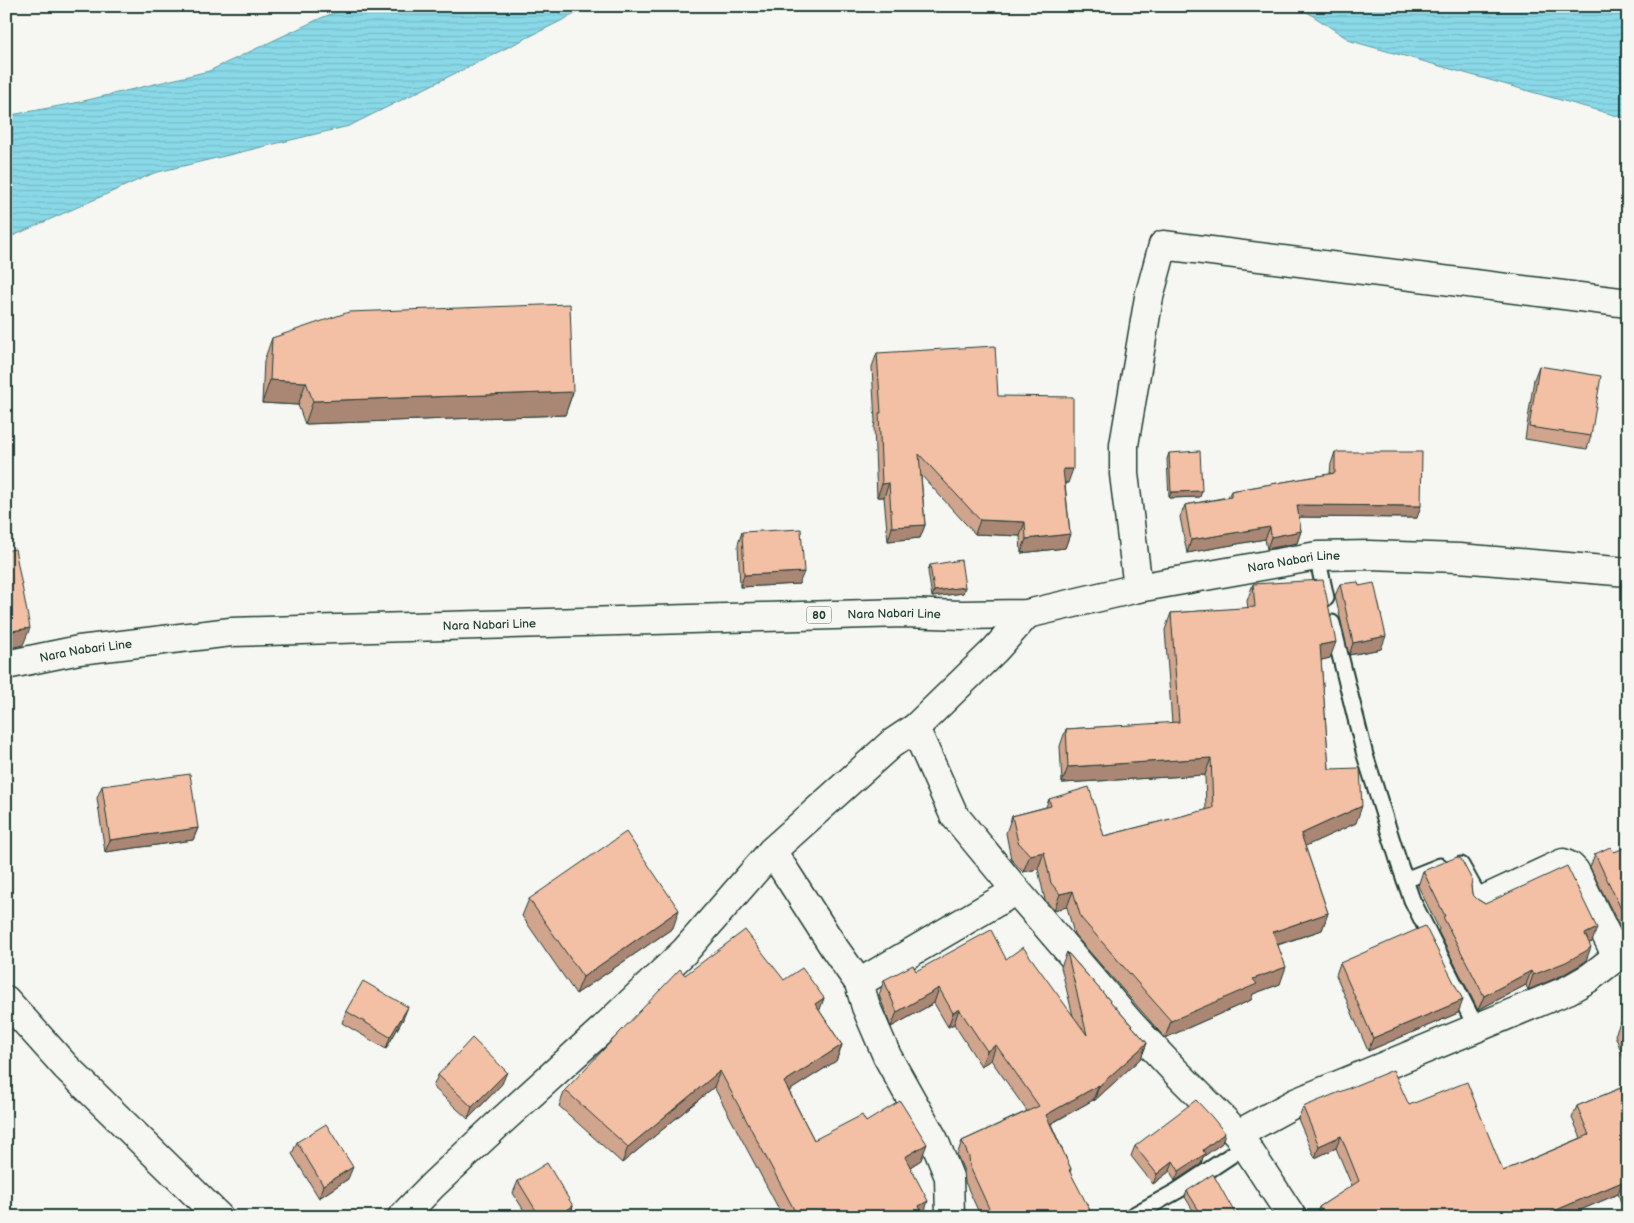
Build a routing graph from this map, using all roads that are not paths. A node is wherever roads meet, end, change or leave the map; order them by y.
1 (1628, 303) edge
2 (1317, 556) junction
3 (1628, 572) edge
4 (1138, 588) junction
5 (1027, 614) junction
6 (6, 665) edge
7 (915, 728) junction
8 (772, 851) junction
9 (1405, 880) junction
10 (1015, 889) junction
11 (1481, 901) joint
12 (1622, 953) edge
13 (859, 983) junction
14 (6, 1000) edge
15 (1476, 1027) junction
16 (1243, 1142) junction
17 (219, 1217) edge
18 (402, 1217) edge
19 (950, 1217) edge
20 (1130, 1217) edge
21 (1292, 1217) edge

1 - 4 street
2 - 3 street, Nara Nabari Line / 80
2 - 4 street, Nara Nabari Line / 80
2 - 9 lane
4 - 5 street, Nara Nabari Line / 80
5 - 6 street, Nara Nabari Line / 80
5 - 7 street
7 - 8 street
7 - 10 street
8 - 13 street
8 - 18 street
9 - 11 lane
9 - 15 lane
10 - 13 street
10 - 16 street
11 - 12 street
12 - 15 street
13 - 19 street
14 - 17 street
15 - 16 street
16 - 20 lane
16 - 21 street

